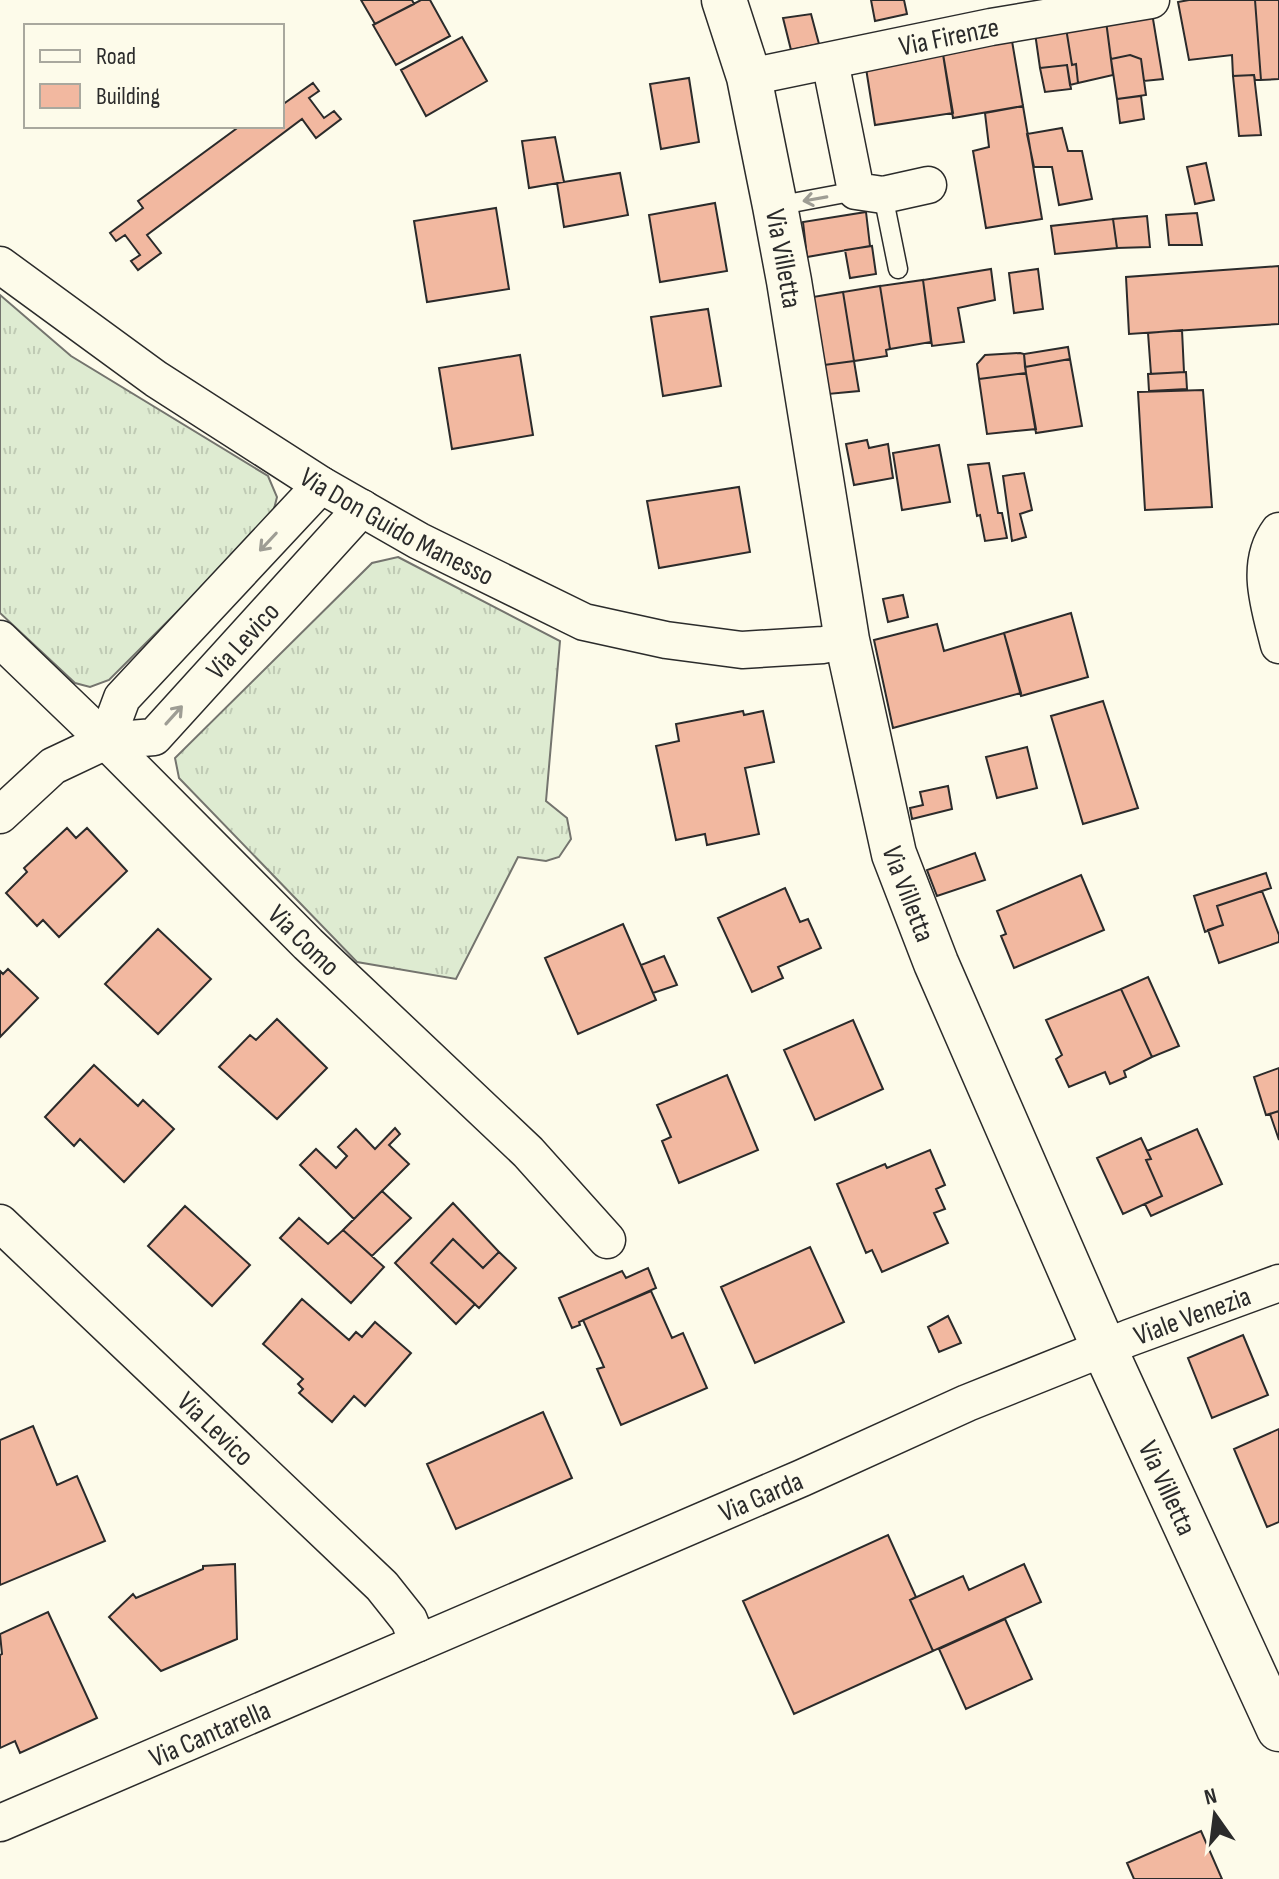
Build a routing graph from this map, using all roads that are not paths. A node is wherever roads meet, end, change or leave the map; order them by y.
1 (724, 0) edge
2 (1151, 0) edge
3 (830, 61) junction
4 (749, 77) junction
5 (928, 185) dead end
6 (869, 193) junction
7 (775, 206) junction
8 (0, 265) edge
9 (898, 269) dead end
10 (321, 485) junction
11 (362, 508) junction
12 (1279, 531) edge
13 (0, 639) edge
14 (847, 640) junction
15 (1279, 645) edge
16 (106, 741) junction
17 (0, 815) edge
18 (0, 1223) edge
19 (607, 1240) dead end
20 (1279, 1283) edge
21 (1104, 1348) junction
22 (418, 1643) junction
23 (1279, 1729) edge
24 (0, 1823) edge

1 - 4 street, Via Villetta
2 - 3 street, Via Firenze
3 - 4 street, Via Firenze
3 - 6 street
4 - 7 street, Via Villetta
5 - 6 street
6 -> 7 lane
6 - 9 lane
7 - 14 street, Via Villetta
8 - 10 street, Via Don Guido Manesso
10 - 11 street, Via Don Guido Manesso
10 -> 16 street, Via Levico
11 - 14 street, Via Don Guido Manesso
16 -> 11 street, Via Levico
12 - 15 street
13 - 16 street, Via Como
14 - 21 street, Via Villetta
16 - 17 street, Via Levico
16 - 19 street, Via Como
18 - 22 street, Via Levico
20 - 21 street, Viale Venezia
21 - 22 street, Via Garda
21 - 23 street, Via Villetta
22 - 24 street, Via Cantarella

